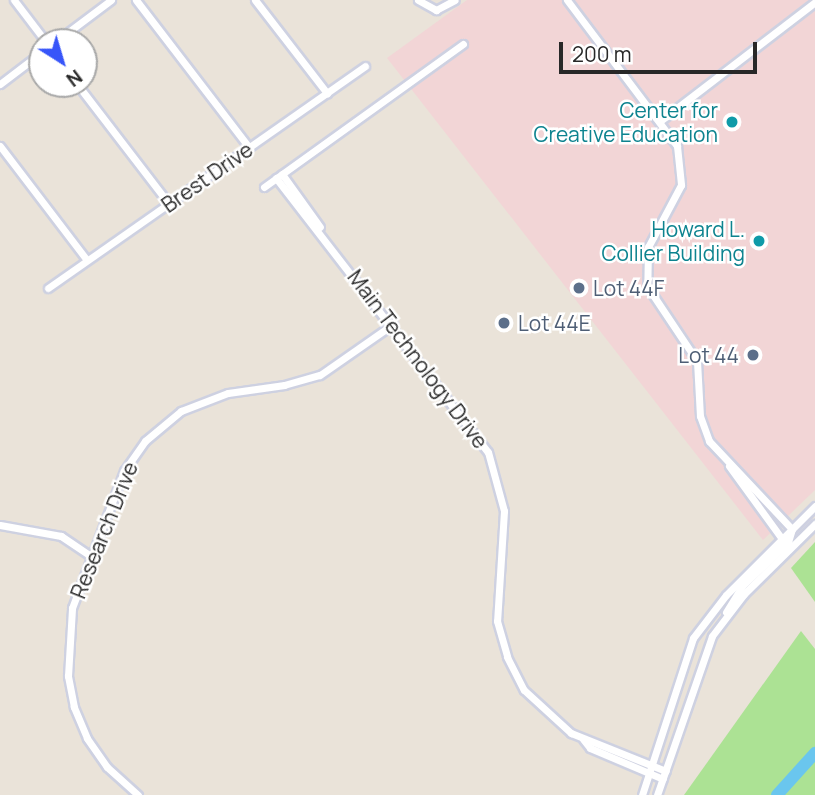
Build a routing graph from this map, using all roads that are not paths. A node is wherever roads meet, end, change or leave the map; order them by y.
1 (14, 0) edge
2 (111, 0) edge
3 (136, 0) edge
4 (255, 0) edge
5 (455, 0) edge
6 (567, 0) edge
7 (420, 2) edge
8 (815, 2) edge
9 (35, 28) edge
10 (74, 28) edge
11 (463, 44) dead end
12 (28, 63) edge
13 (365, 66) dead end
14 (0, 84) edge
15 (327, 93) junction
16 (88, 98) edge
17 (660, 121) junction
18 (0, 146) edge
19 (249, 147) junction
20 (279, 176) junction
21 (264, 187) dead end
22 (169, 204) junction
23 (87, 260) junction
24 (48, 288) dead end
25 (393, 324) junction
26 (729, 466) junction
27 (815, 506) edge
28 (815, 524) edge
29 (0, 525) edge
30 (792, 529) junction
31 (782, 538) junction
32 (91, 556) junction
33 (725, 616) junction
34 (650, 769) junction
35 (665, 775) junction
36 (138, 795) edge
37 (642, 795) edge
38 (657, 795) edge

1 - 9 street
2 - 10 street
3 - 19 street
4 - 15 street
5 - 7 street
6 - 17 street
8 - 17 street
11 - 20 street
12 - 14 street
13 - 15 street, Brest Drive
15 - 19 street, Brest Drive
16 - 22 street
17 - 26 street
18 - 23 street
19 - 22 street, Brest Drive
20 - 21 street
20 - 25 street, Main Technology Drive
22 - 23 street, Brest Drive
23 - 24 street, Brest Drive
25 - 32 street, Research Drive
25 - 34 street, Main Technology Drive
26 - 30 street
26 - 31 street
27 - 30 street
28 - 33 street
29 - 32 street
30 - 31 street
30 - 33 street
31 - 34 street
32 - 36 street, Research Drive
33 - 35 street
34 - 35 street, Main Technology Drive
34 - 37 street
35 - 38 street

